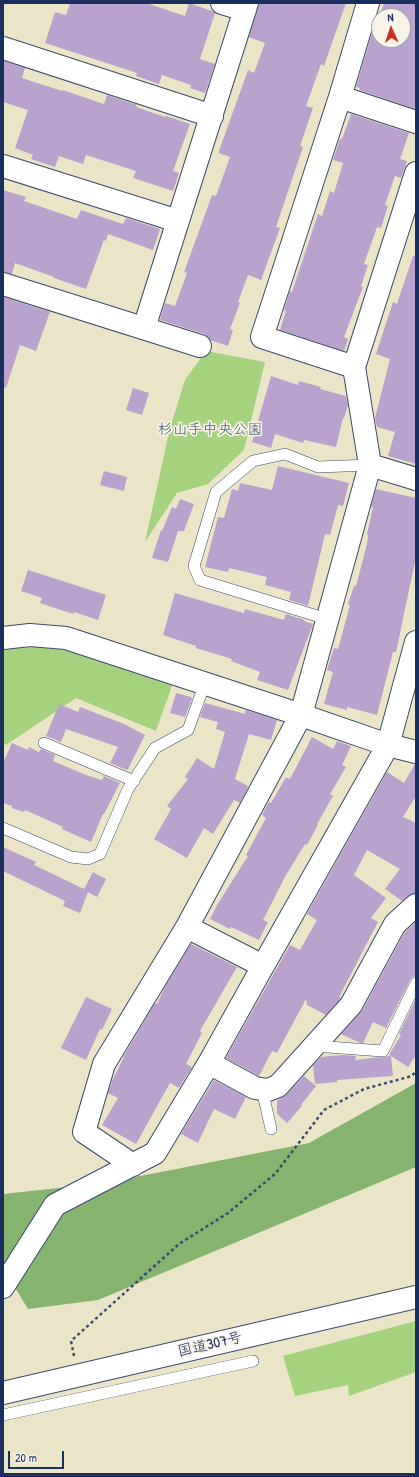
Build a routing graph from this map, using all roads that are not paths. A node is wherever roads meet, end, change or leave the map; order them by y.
1 (222, 3) edge
2 (368, 3) edge
3 (246, 6) edge
4 (3, 48) edge
5 (340, 97) junction
6 (212, 116) junction
7 (416, 122) edge
8 (3, 166) edge
9 (416, 173) edge
10 (178, 221) junction
11 (3, 284) edge
12 (144, 328) junction
13 (200, 346) dead end
14 (354, 367) junction
15 (370, 465) junction
16 (416, 479) edge
17 (327, 619) junction
18 (3, 638) edge
19 (416, 642) edge
20 (205, 683) junction
21 (301, 714) junction
22 (44, 743) dead end
23 (388, 745) junction
24 (416, 752) edge
25 (134, 781) junction
26 (3, 828) edge
27 (416, 905) edge
28 (187, 927) junction
29 (263, 966) junction
30 (416, 983) edge
31 (314, 1046) junction
32 (209, 1063) junction
33 (262, 1089) junction
34 (271, 1129) dead end
35 (133, 1166) junction
36 (3, 1287) edge
37 (416, 1297) edge
38 (253, 1361) dead end
39 (3, 1393) edge
40 (3, 1415) edge

1 - 3 main road
2 - 5 main road
3 - 6 main road
4 - 6 main road
5 - 7 main road
5 - 14 main road
6 - 10 main road
8 - 10 main road
9 - 14 main road
10 - 12 main road
11 - 12 main road
12 - 13 main road
14 - 15 main road
15 - 16 main road
15 - 17 main road
15 - 17 lane
17 - 21 main road
18 - 20 main road
19 - 23 main road
20 - 21 main road
20 - 25 lane
21 - 23 main road
21 - 28 main road
22 - 25 lane
23 - 24 main road
23 - 29 main road
25 - 26 lane
27 - 31 main road
28 - 29 main road
28 - 35 main road
29 - 32 main road
30 - 31 lane
31 - 33 main road
32 - 33 main road
32 - 35 main road
33 - 34 lane
35 - 36 main road
37 - 39 main road, 国道307号
38 - 40 lane

